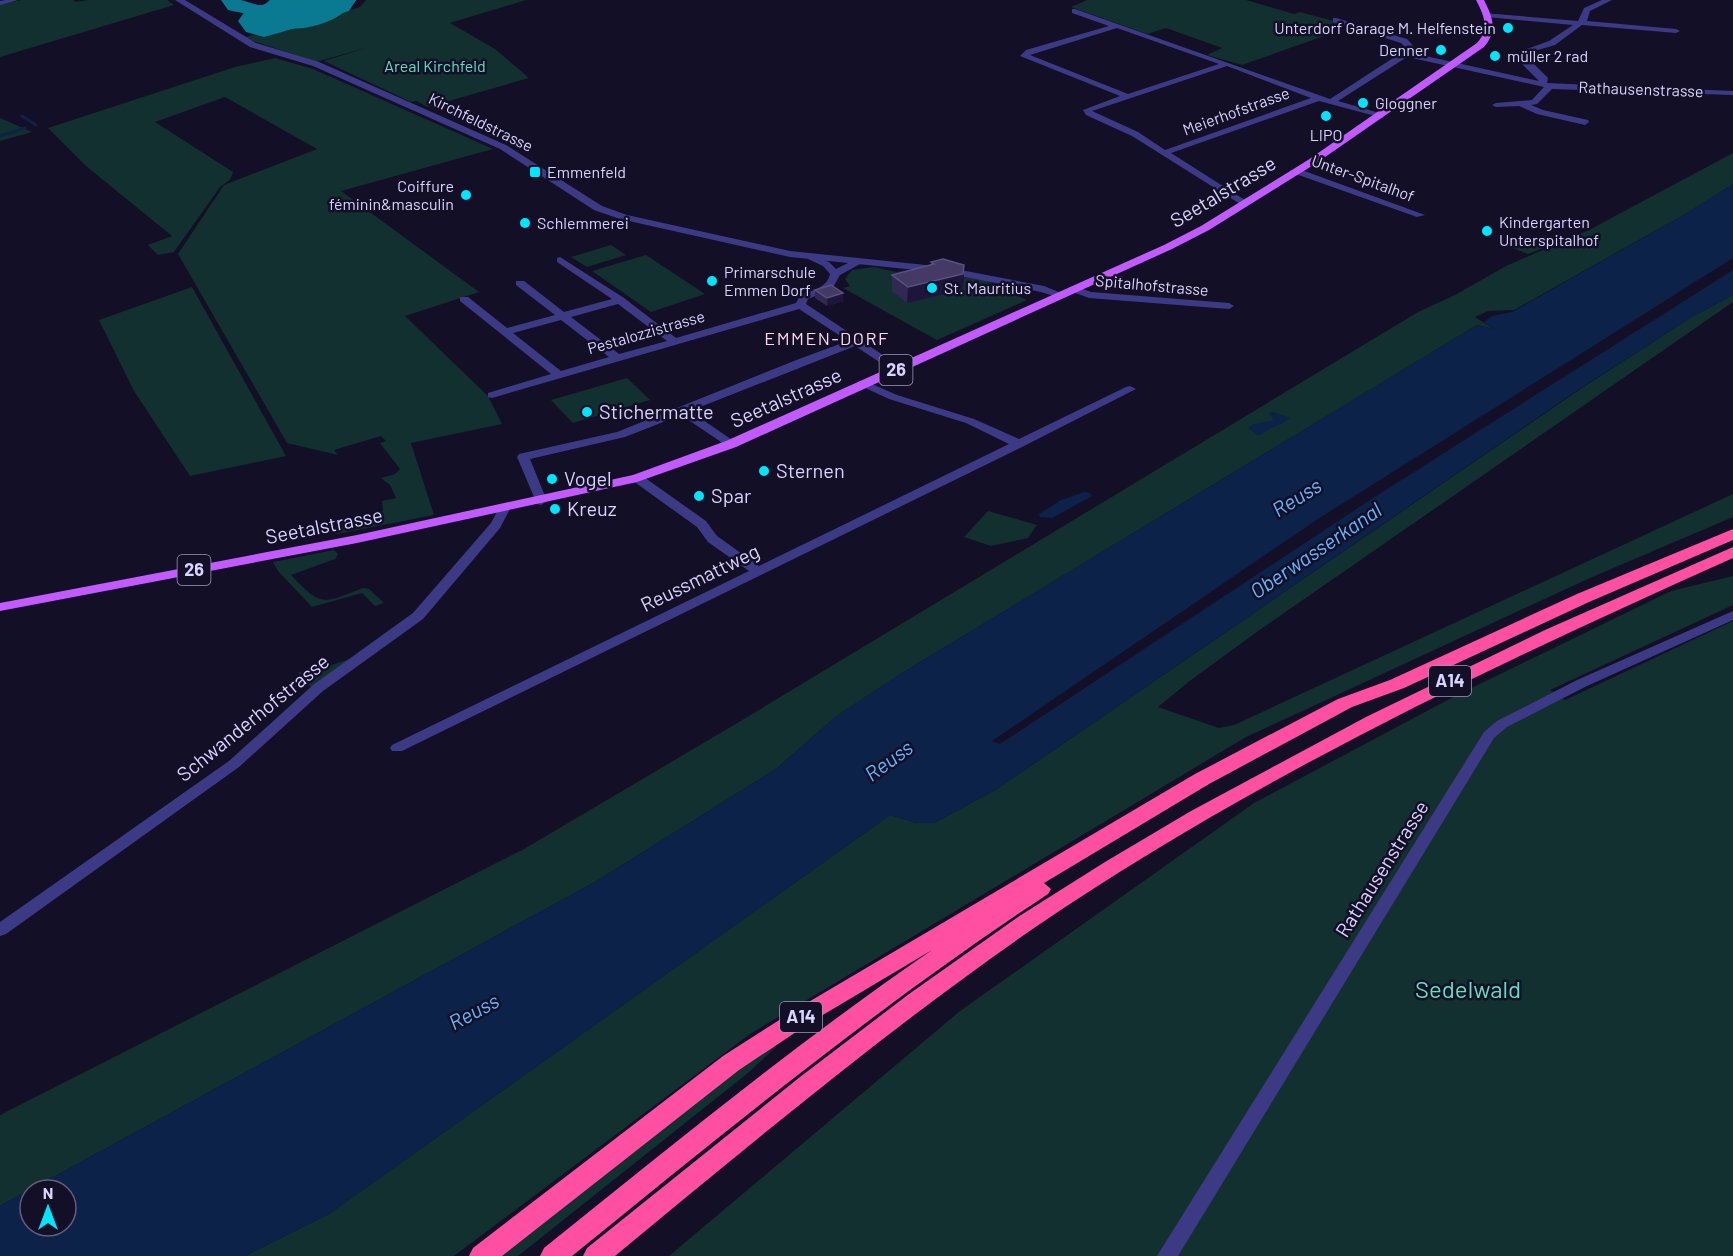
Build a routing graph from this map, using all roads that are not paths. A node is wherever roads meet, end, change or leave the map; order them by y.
1 (14, 0) edge
2 (179, 0) edge
3 (1480, 0) edge
4 (1608, 0) edge
5 (2, 3) dead end
6 (1075, 11) dead end
7 (1487, 15) junction
8 (1336, 20) dead end
9 (1578, 24) junction
10 (1117, 26) junction
11 (1676, 31) dead end
12 (1406, 54) junction
13 (1226, 64) junction
14 (1451, 64) junction
15 (1545, 85) junction
16 (1733, 93) edge
17 (1126, 96) junction
18 (1319, 98) junction
19 (1331, 102) junction
20 (1522, 104) junction
21 (1496, 105) dead end
22 (1380, 116) junction
23 (1585, 122) dead end
24 (1164, 153) junction
25 (1296, 171) junction
26 (1245, 204) junction
27 (1420, 215) dead end
28 (811, 257) junction
29 (560, 260) dead end
30 (857, 262) junction
31 (835, 273) junction
32 (520, 283) dead end
33 (1074, 290) junction
34 (1060, 295) junction
35 (464, 299) dead end
36 (620, 300) junction
37 (800, 304) junction
38 (1229, 306) dead end
39 (564, 316) junction
40 (506, 332) junction
41 (675, 342) junction
42 (856, 342) junction
43 (617, 358) junction
44 (897, 369) junction
45 (559, 375) junction
46 (865, 384) junction
47 (1130, 389) dead end
48 (492, 395) dead end
49 (681, 410) junction
50 (731, 444) junction
51 (1020, 444) junction
52 (636, 478) junction
53 (541, 501) junction
54 (504, 509) junction
55 (1733, 534) edge
56 (1733, 552) edge
57 (758, 571) junction
58 (0, 607) edge
59 (1733, 615) edge
60 (1397, 684) junction
61 (397, 748) dead end
62 (0, 930) edge
63 (603, 1252) edge
64 (482, 1256) edge
65 (553, 1256) edge
66 (1167, 1256) edge

1 - 5 street
2 - 28 street, Kirchfeldstrasse
3 - 7 main road
4 - 9 street
6 - 10 street, Meierhofstrasse
7 - 9 street
7 - 14 main road, Seetalstrasse / 26
8 - 12 street
9 - 11 street
9 - 15 street
10 - 13 street, Meierhofstrasse
10 - 17 street
12 - 14 street
12 - 19 street
13 - 17 street, Meierhofstrasse
13 - 18 street, Meierhofstrasse
14 - 15 street, Rathausenstrasse
14 - 22 main road, Seetalstrasse / 26
15 - 16 street, Rathausenstrasse
15 - 20 street, Rathausenstrasse
17 - 24 street, Meierhofstrasse
18 - 19 street, Meierhofstrasse
18 - 24 street, Meierhofstrasse
19 - 22 street, Meierhofstrasse
20 - 21 street, Rathausenstrasse
20 - 23 street
22 - 25 main road, Seetalstrasse / 26
24 - 26 street, Meierhofstrasse
25 - 26 main road, Seetalstrasse / 26
25 - 27 street, Unter-Spitalhof
26 - 33 main road, Seetalstrasse / 26
28 - 30 street, Kirchfeldstrasse
28 - 31 street, Kirchfeldstrasse
29 - 36 street
30 - 31 street
30 - 34 street, Kirchfeldstrasse
31 - 37 street
32 - 39 street
33 - 34 main road, Seetalstrasse / 26
33 - 38 street, Spitalhofstrasse
34 - 44 main road, Seetalstrasse / 26
35 - 40 street
36 - 39 street
36 - 41 street
37 - 41 street, Pestalozzistrasse
37 - 42 street
39 - 40 street
39 - 43 street
40 - 45 street
41 - 43 street, Pestalozzistrasse
42 - 44 street
42 - 49 street
43 - 45 street, Pestalozzistrasse
44 - 46 main road, Seetalstrasse / 26
45 - 48 street, Pestalozzistrasse
46 - 50 main road, Seetalstrasse / 26
46 - 51 street
47 - 51 street, Reussmattweg
49 - 50 street
49 - 53 street
50 - 52 main road, Seetalstrasse / 26
51 - 57 street, Reussmattweg
52 - 53 main road, Seetalstrasse / 26
52 - 57 street
53 - 54 main road, Seetalstrasse / 26
54 - 58 main road, Seetalstrasse / 26
54 - 62 street, Schwanderhofstrasse
55 - 60 highway, A14
56 - 63 highway, A14
57 - 61 street, Reussmattweg
59 - 66 street, Rathausenstrasse
60 - 64 highway, A14
60 - 65 highway, A14

